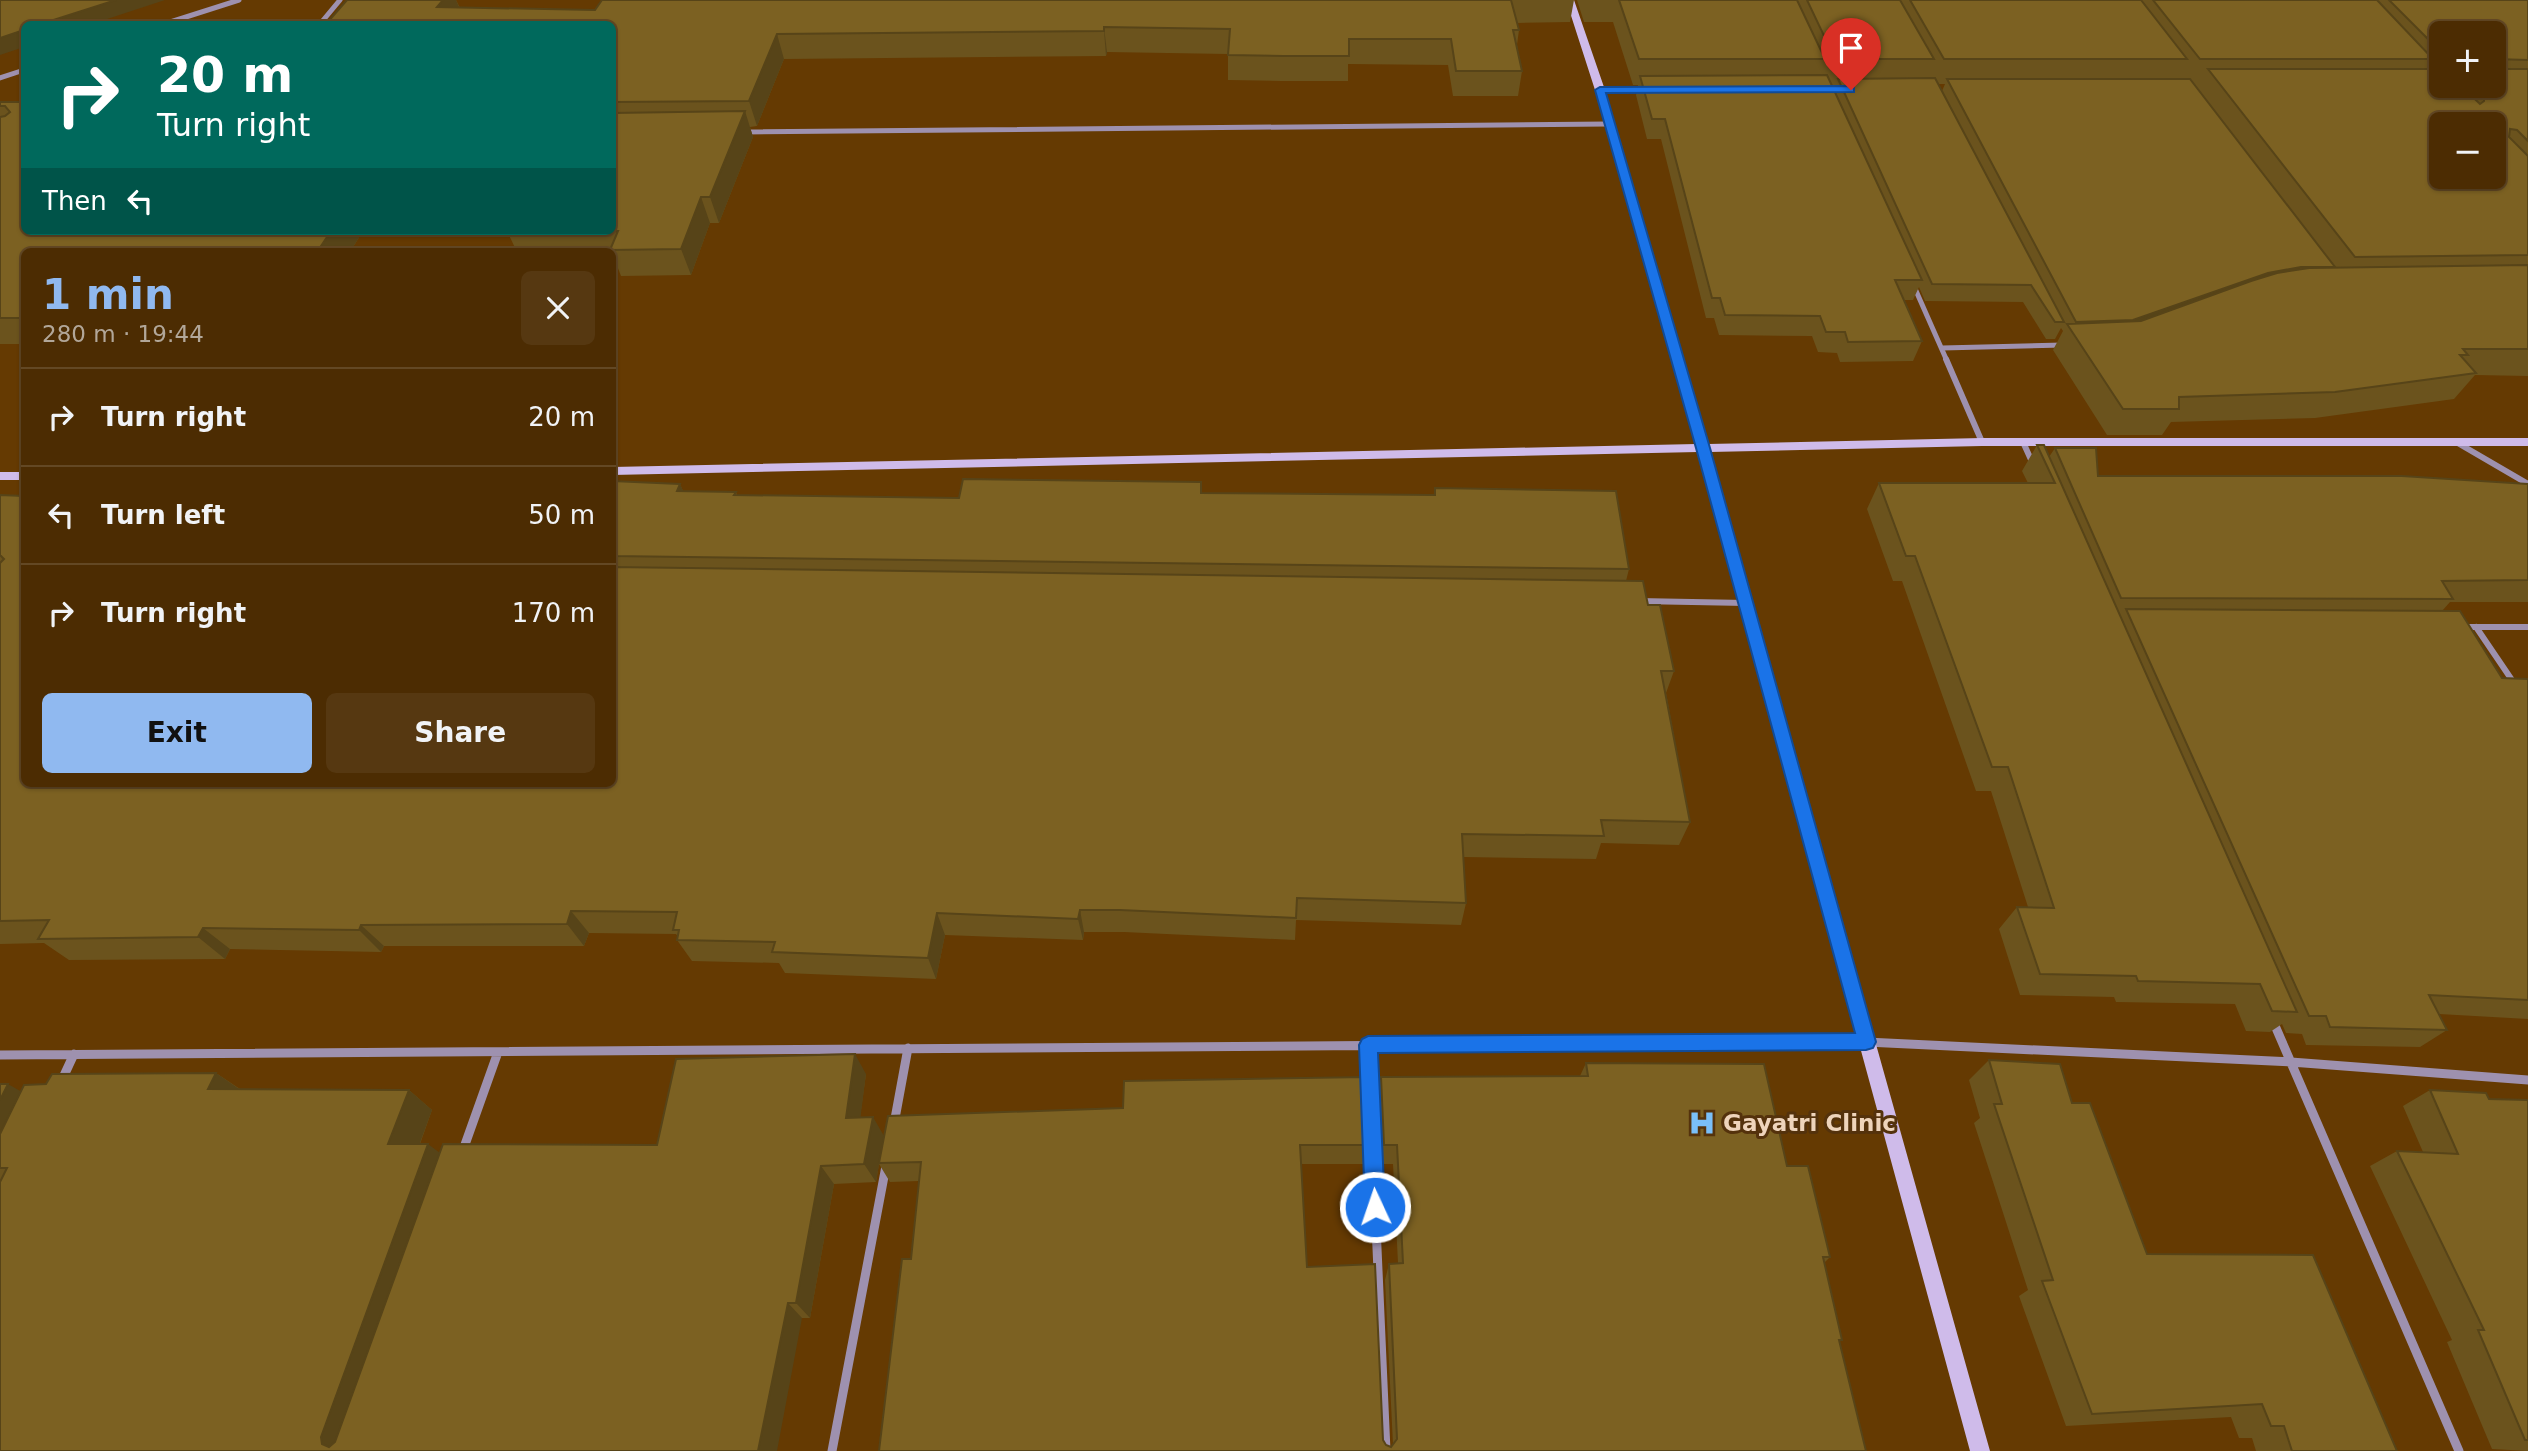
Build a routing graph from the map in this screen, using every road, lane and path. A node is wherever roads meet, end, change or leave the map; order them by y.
1 (239, 0) edge
2 (340, 0) edge
3 (1570, 0) edge
4 (173, 21) edge
5 (322, 21) edge
6 (21, 71) edge
7 (0, 78) edge
8 (1600, 90) junction
9 (1656, 90) edge
10 (1608, 124) junction
11 (736, 132) edge
12 (1908, 274) edge
13 (2058, 333) edge
14 (2074, 344) edge
15 (2064, 345) junction
16 (1942, 348) junction
17 (1982, 442) junction
18 (2023, 442) junction
19 (2455, 442) junction
20 (2528, 442) edge
21 (1703, 448) junction
22 (616, 471) edge
23 (21, 475) edge
24 (0, 476) edge
25 (2039, 479) edge
26 (2528, 484) edge
27 (1622, 601) edge
28 (1746, 603) junction
29 (2448, 627) edge
30 (2476, 627) junction
31 (2528, 627) edge
32 (2521, 693) edge
33 (2269, 1012) edge
34 (1866, 1042) junction
35 (1368, 1045) junction
36 (908, 1048) junction
37 (498, 1052) junction
38 (74, 1054) junction
39 (0, 1055) edge
40 (2291, 1062) junction
41 (2528, 1080) edge
42 (57, 1091) edge
43 (893, 1129) edge
44 (888, 1156) edge
45 (457, 1167) edge
46 (832, 1451) edge
47 (1386, 1451) edge
48 (1980, 1451) edge
49 (2459, 1451) edge

1 - 4 street
2 - 5 street
3 - 8 street
6 - 7 street
8 - 9 street
8 - 10 street
10 - 11 street
10 - 21 street
12 - 16 street
13 - 15 street
14 - 15 street
15 - 16 street
16 - 17 street
17 - 18 street
17 - 21 street
18 - 19 street
18 - 25 street
19 - 20 street
19 - 26 street
21 - 22 street
21 - 28 street
23 - 24 street
27 - 28 street
28 - 34 street
29 - 30 street
30 - 31 street
30 - 32 street
33 - 40 street
34 - 35 street
34 - 40 street
34 - 48 street
35 - 36 street
35 - 47 street
36 - 37 street
36 - 43 street
37 - 38 street
37 - 45 street
38 - 39 street
38 - 42 street
40 - 41 street
40 - 49 street
44 - 46 street

